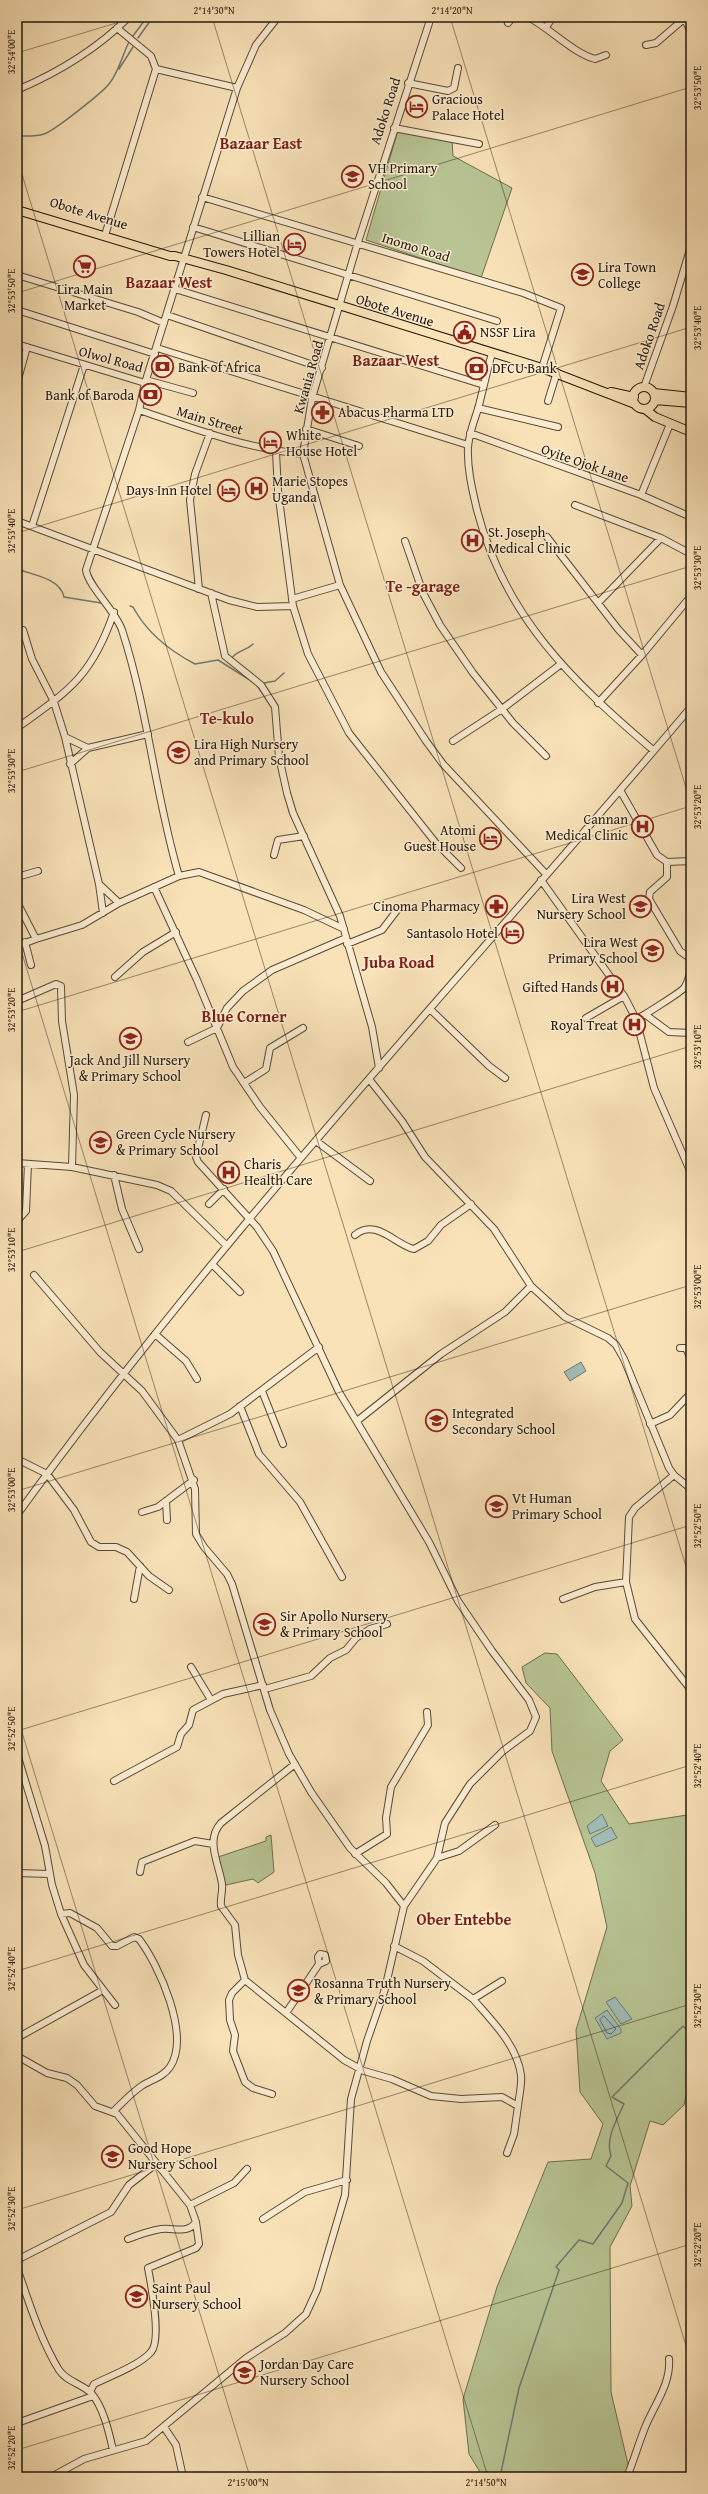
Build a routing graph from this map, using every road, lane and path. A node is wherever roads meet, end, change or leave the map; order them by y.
1 (129, 17) edge
2 (278, 17) edge
3 (431, 17) edge
4 (513, 17) edge
5 (528, 17) edge
6 (554, 17) edge
7 (684, 17) edge
8 (508, 23) dead end
9 (546, 27) junction
10 (117, 28) junction
11 (691, 33) edge
12 (646, 45) dead end
13 (606, 55) dead end
14 (458, 68) dead end
15 (156, 69) junction
16 (408, 83) junction
17 (237, 88) junction
18 (17, 90) edge
19 (394, 128) junction
20 (479, 144) dead end
21 (202, 197) junction
22 (17, 204) edge
23 (17, 210) edge
24 (193, 227) junction
25 (106, 232) junction
26 (358, 242) junction
27 (691, 246) edge
28 (175, 256) junction
29 (184, 258) junction
30 (17, 275) edge
31 (349, 275) junction
32 (174, 288) junction
33 (339, 306) junction
34 (17, 310) edge
35 (167, 315) junction
36 (497, 321) dead end
37 (164, 323) junction
38 (331, 338) junction
39 (17, 344) edge
40 (27, 347) junction
41 (156, 351) junction
42 (492, 353) junction
43 (84, 365) junction
44 (322, 368) junction
45 (542, 368) junction
46 (556, 372) junction
47 (145, 381) junction
48 (17, 382) edge
49 (484, 385) junction
50 (644, 387) junction
51 (193, 393) dead end
52 (654, 396) junction
53 (691, 397) edge
54 (312, 398) junction
55 (634, 400) junction
56 (548, 401) dead end
57 (691, 403) edge
58 (478, 408) junction
59 (645, 409) junction
60 (138, 410) junction
61 (670, 424) junction
62 (558, 427) dead end
63 (306, 428) junction
64 (691, 432) edge
65 (210, 433) junction
66 (470, 433) junction
67 (468, 445) junction
68 (358, 446) dead end
69 (276, 452) junction
70 (303, 454) junction
71 (641, 495) junction
72 (574, 505) dead end
73 (691, 517) edge
74 (17, 521) edge
75 (32, 526) junction
76 (548, 536) dead end
77 (661, 538) junction
78 (405, 541) dead end
79 (94, 550) junction
80 (691, 554) edge
81 (340, 585) junction
82 (199, 589) junction
83 (211, 593) junction
84 (292, 599) junction
85 (690, 599) edge
86 (598, 603) junction
87 (293, 606) junction
88 (114, 612) junction
89 (23, 630) dead end
90 (642, 655) junction
91 (561, 664) junction
92 (54, 702) junction
93 (598, 703) junction
94 (691, 707) edge
95 (502, 709) junction
96 (17, 728) edge
97 (148, 734) junction
98 (64, 737) junction
99 (453, 741) dead end
100 (88, 748) junction
101 (654, 750) junction
102 (546, 756) dead end
103 (70, 764) junction
104 (620, 790) junction
105 (304, 836) junction
106 (274, 855) dead end
107 (691, 861) edge
108 (667, 862) junction
109 (461, 868) dead end
110 (38, 871) dead end
111 (546, 874) junction
112 (179, 876) junction
113 (17, 877) edge
114 (541, 880) junction
115 (99, 884) junction
116 (154, 887) junction
117 (17, 902) edge
118 (120, 903) junction
119 (398, 908) dead end
120 (102, 913) junction
121 (344, 930) junction
122 (176, 932) junction
123 (36, 938) junction
124 (347, 941) junction
125 (25, 942) junction
126 (17, 946) edge
127 (691, 959) edge
128 (31, 965) dead end
129 (691, 970) edge
130 (116, 977) dead end
131 (624, 996) junction
132 (17, 1001) edge
133 (430, 1009) junction
134 (646, 1015) junction
135 (586, 1018) dead end
136 (636, 1019) junction
137 (217, 1028) junction
138 (303, 1028) dead end
139 (691, 1033) edge
140 (188, 1042) dead end
141 (379, 1068) junction
142 (504, 1078) dead end
143 (369, 1080) junction
144 (244, 1083) junction
145 (206, 1115) dead end
146 (316, 1141) junction
147 (301, 1158) junction
148 (17, 1163) edge
149 (28, 1164) junction
150 (72, 1167) junction
151 (691, 1173) edge
152 (114, 1175) junction
153 (370, 1182) dead end
154 (224, 1189) junction
155 (209, 1204) dead end
156 (471, 1204) junction
157 (249, 1219) junction
158 (17, 1221) edge
159 (355, 1235) dead end
160 (227, 1246) junction
161 (139, 1249) dead end
162 (212, 1264) junction
163 (34, 1275) dead end
164 (531, 1286) junction
165 (240, 1292) dead end
166 (155, 1334) junction
167 (319, 1347) junction
168 (680, 1348) dead end
169 (691, 1359) edge
170 (124, 1373) junction
171 (197, 1379) dead end
172 (262, 1391) junction
173 (691, 1393) edge
174 (240, 1406) junction
175 (357, 1421) junction
176 (650, 1424) junction
177 (178, 1440) junction
178 (282, 1444) dead end
179 (17, 1459) edge
180 (47, 1474) junction
181 (674, 1475) junction
182 (194, 1480) junction
183 (691, 1489) edge
184 (166, 1501) junction
185 (142, 1512) dead end
186 (17, 1515) edge
187 (167, 1520) dead end
188 (140, 1566) junction
189 (342, 1577) dead end
190 (626, 1582) junction
191 (169, 1590) dead end
192 (134, 1599) dead end
193 (563, 1599) dead end
194 (387, 1624) dead end
195 (191, 1666) dead end
196 (264, 1687) junction
197 (691, 1690) edge
198 (211, 1700) junction
199 (427, 1712) dead end
200 (17, 1754) edge
201 (295, 1764) junction
202 (114, 1781) dead end
203 (495, 1825) dead end
204 (213, 1844) junction
205 (356, 1854) junction
206 (437, 1858) junction
207 (140, 1872) dead end
208 (17, 1873) edge
209 (49, 1874) junction
210 (404, 1906) junction
211 (61, 1914) junction
212 (394, 1946) junction
213 (319, 1964) dead end
214 (245, 1980) junction
215 (502, 1981) dead end
216 (103, 1990) junction
217 (473, 2000) junction
218 (115, 2005) dead end
219 (286, 2013) junction
220 (17, 2038) edge
221 (17, 2056) edge
222 (359, 2069) junction
223 (272, 2094) dead end
224 (518, 2106) junction
225 (113, 2112) junction
226 (507, 2153) dead end
227 (156, 2164) junction
228 (247, 2169) dead end
229 (347, 2180) junction
230 (190, 2205) junction
231 (263, 2219) dead end
232 (196, 2222) junction
233 (128, 2239) dead end
234 (17, 2260) edge
235 (17, 2268) edge
236 (668, 2359) dead end
237 (91, 2394) junction
238 (17, 2423) edge
239 (164, 2427) junction
240 (113, 2450) junction
241 (51, 2477) edge
242 (183, 2477) edge
243 (627, 2477) edge

1 - 10 street
2 - 17 street
3 - 16 street, Adoko Road
4 - 8 street
5 - 9 street
6 - 9 street
7 - 11 street
7 - 12 street
9 - 13 street
10 - 15 street
10 - 18 street
14 - 16 street
15 - 17 street
15 - 25 street
16 - 19 street, Adoko Road
17 - 21 street
19 - 20 street
19 - 26 street, Adoko Road
21 - 24 street
21 - 26 street, Inomo Road
22 - 25 main road, Obote Avenue
23 - 28 main road, Obote Avenue
24 - 29 street
24 - 31 street
25 - 28 main road, Obote Avenue
26 - 31 street, Adoko Road
26 - 45 street, Inomo Road
27 - 50 street, Adoko Road
28 - 29 main road, Obote Avenue
29 - 32 street, Olwol Road
29 - 33 main road, Obote Avenue
30 - 37 street
31 - 33 street, Adoko Road
31 - 36 street
32 - 35 street, Olwol Road
32 - 38 street
33 - 38 street, Kwania Road
33 - 42 main road, Obote Avenue
34 - 41 street
35 - 37 street, Olwol Road
35 - 44 street
37 - 41 street, Olwol Road
38 - 44 street, Kwania Road
38 - 49 street
39 - 40 street, Olwol Road
40 - 43 street, Olwol Road
40 - 48 street
41 - 47 street, Olwol Road
41 - 54 street
42 - 45 main road, Obote Avenue
42 - 49 street
43 - 47 street, Olwol Road
43 - 75 street
44 - 54 street, Kwania Road
45 - 46 main road, Obote Avenue
46 - 55 main road, Obote Avenue
46 - 56 street
47 - 51 street
47 - 60 street
49 - 58 street
50 - 52 main road
50 - 55 main road
52 - 53 main road
52 - 57 main road
52 - 59 main road
54 - 63 street, Kwania Road
54 - 67 street
55 - 59 main road
58 - 62 street
58 - 66 street
59 - 61 main road
60 - 65 street, Main Street
60 - 79 street
61 - 64 main road
61 - 71 street
63 - 68 street
63 - 70 street, Kwania Road
65 - 69 street, Main Street
65 - 82 street
66 - 67 street
66 - 71 street, Oyite Ojok Lane
67 - 91 street
69 - 70 street, Main Street
69 - 84 street
70 - 81 street
71 - 73 street, Oyite Ojok Lane
72 - 77 street
74 - 75 street
75 - 79 street
76 - 86 street
77 - 80 street
77 - 86 street
78 - 95 street
79 - 82 street
79 - 88 street
81 - 84 street
81 - 111 street
82 - 83 street
83 - 87 street
83 - 105 street
84 - 87 street
85 - 90 street
86 - 90 street
87 - 109 street
88 - 92 street
88 - 97 street
89 - 92 street
90 - 93 street
91 - 93 street
91 - 95 street
92 - 96 street
92 - 98 street
93 - 101 street
94 - 101 street
95 - 99 street
95 - 102 street
97 - 100 street
97 - 112 street
98 - 100 street
98 - 103 street
100 - 103 street
101 - 104 street
103 - 115 street
104 - 108 street
104 - 111 street
105 - 106 street
105 - 121 street
107 - 108 street
108 - 127 street
110 - 113 street
111 - 114 street
112 - 116 street
112 - 121 street
114 - 131 street
114 - 133 street
115 - 118 street
115 - 120 street
116 - 118 street
116 - 122 street
117 - 123 street
118 - 120 street
119 - 124 street
120 - 123 street
121 - 124 street
122 - 130 street
122 - 137 street
123 - 125 street
124 - 137 street
124 - 141 street
125 - 126 street
125 - 128 street
129 - 134 street
131 - 135 street
131 - 136 street
132 - 150 street
133 - 141 street
133 - 142 street
134 - 136 street
134 - 139 street
136 - 151 street
137 - 140 street
137 - 144 street
138 - 144 street
141 - 143 street
143 - 146 street
143 - 156 street
144 - 147 street
145 - 154 street
146 - 147 street
146 - 153 street
147 - 157 street
148 - 149 street
149 - 150 street
149 - 158 street
150 - 152 street
152 - 160 street
152 - 161 street
154 - 155 street
154 - 157 street
156 - 159 street
156 - 164 street
157 - 160 street
157 - 167 street
160 - 162 street
162 - 165 street
162 - 166 street
163 - 170 street
164 - 175 street
164 - 176 street
166 - 170 street
166 - 171 street
167 - 172 street
167 - 175 street
168 - 169 street
170 - 177 street
170 - 180 street
172 - 174 street
172 - 178 street
173 - 176 street
174 - 177 street
174 - 189 street
175 - 206 street
176 - 181 street
177 - 182 street
179 - 180 street
180 - 186 street
180 - 188 street
181 - 183 street
181 - 190 street
182 - 184 street
182 - 196 street
184 - 185 street
184 - 187 street
188 - 191 street
188 - 192 street
190 - 193 street
190 - 197 street
194 - 196 street
195 - 198 street
196 - 198 street
196 - 201 street
198 - 202 street
199 - 205 street
200 - 209 street
201 - 204 street
201 - 205 street
203 - 206 street
204 - 207 street
204 - 214 street
205 - 210 street
206 - 210 street
208 - 209 street
209 - 211 street
210 - 212 street
211 - 216 street
211 - 225 street
212 - 217 street
212 - 222 street
213 - 219 street
214 - 219 street
214 - 223 street
215 - 217 street
216 - 218 street
216 - 220 street
217 - 224 street
219 - 222 street
221 - 225 street
222 - 224 street
222 - 229 street
224 - 226 street
225 - 227 street
227 - 230 street
227 - 234 street
228 - 230 street
229 - 231 street
229 - 239 street
230 - 232 street
232 - 233 street
232 - 237 street
235 - 237 street
236 - 243 street
237 - 238 street
237 - 240 street
239 - 240 street
239 - 242 street
240 - 241 street

